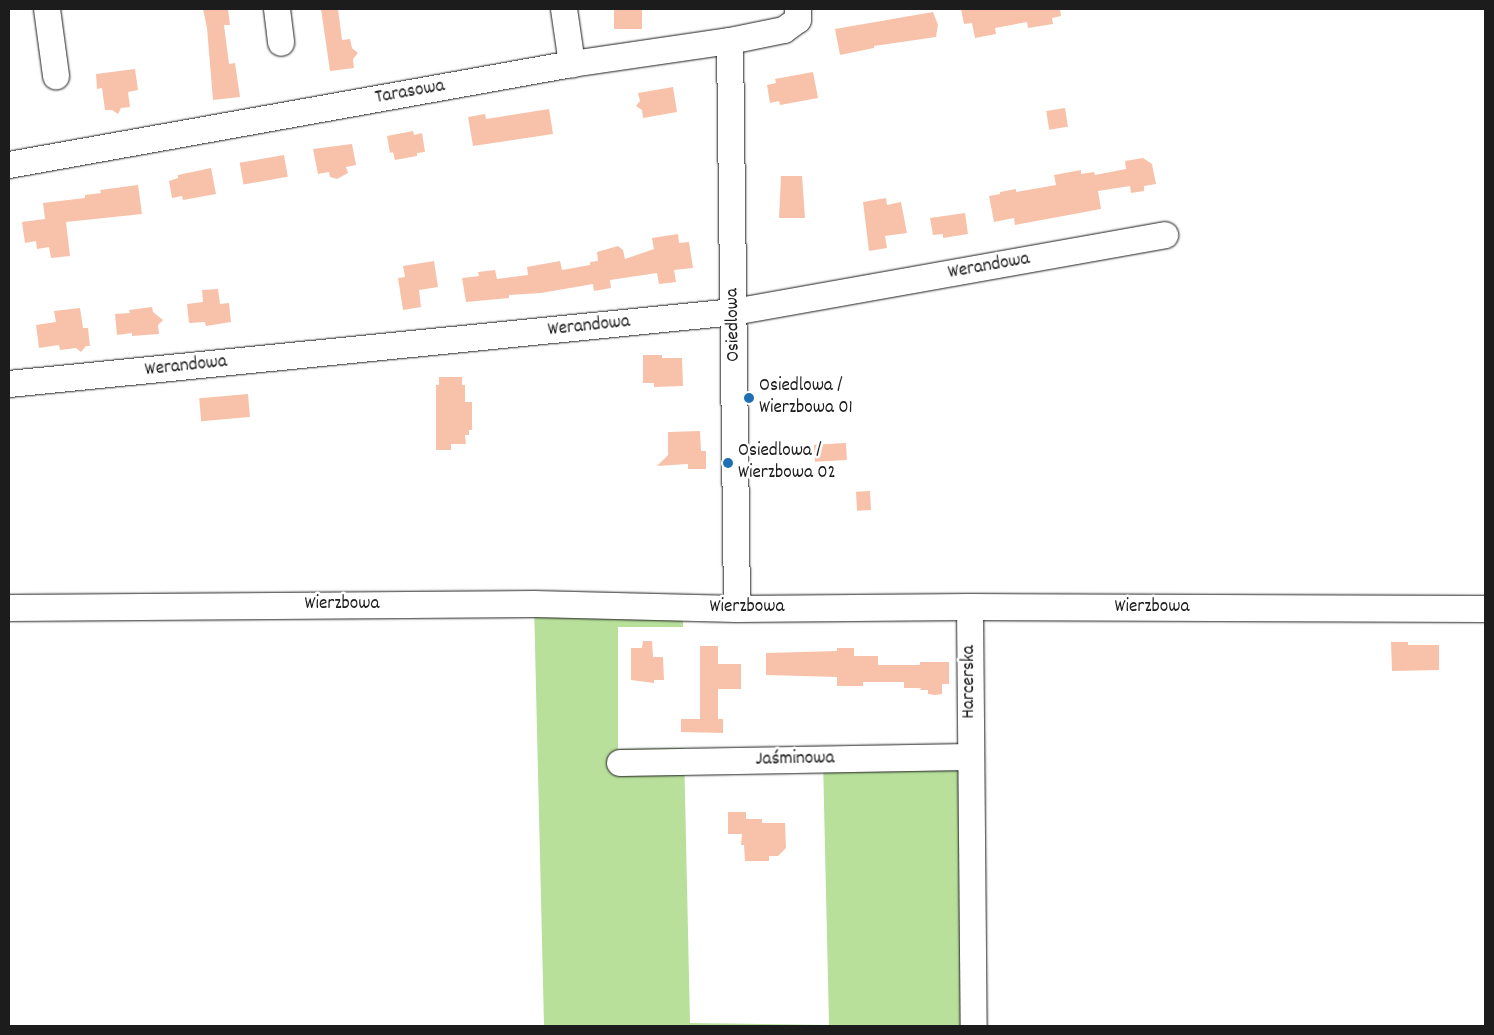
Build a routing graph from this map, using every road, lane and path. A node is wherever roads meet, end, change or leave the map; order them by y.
1 (47, 9) edge
2 (276, 9) edge
3 (564, 9) edge
4 (798, 9) edge
5 (730, 41) junction
6 (282, 43) dead end
7 (572, 64) junction
8 (56, 76) dead end
9 (9, 165) edge
10 (1165, 235) dead end
11 (734, 312) junction
12 (9, 384) edge
13 (970, 607) junction
14 (9, 608) edge
15 (737, 609) junction
16 (1485, 609) edge
17 (970, 757) junction
18 (620, 763) dead end
19 (974, 1026) edge

1 - 8 street
2 - 6 street
3 - 7 street
4 - 5 street, Tarasowa
5 - 7 street, Tarasowa
5 - 11 street, Osiedlowa
7 - 9 street, Tarasowa
10 - 11 street, Werandowa
11 - 12 street, Werandowa
11 - 15 street, Osiedlowa
13 - 15 street, Wierzbowa
13 - 16 street, Wierzbowa
13 - 17 street, Harcerska
14 - 15 street, Wierzbowa
17 - 18 street, Jaśminowa
17 - 19 street, Harcerska

